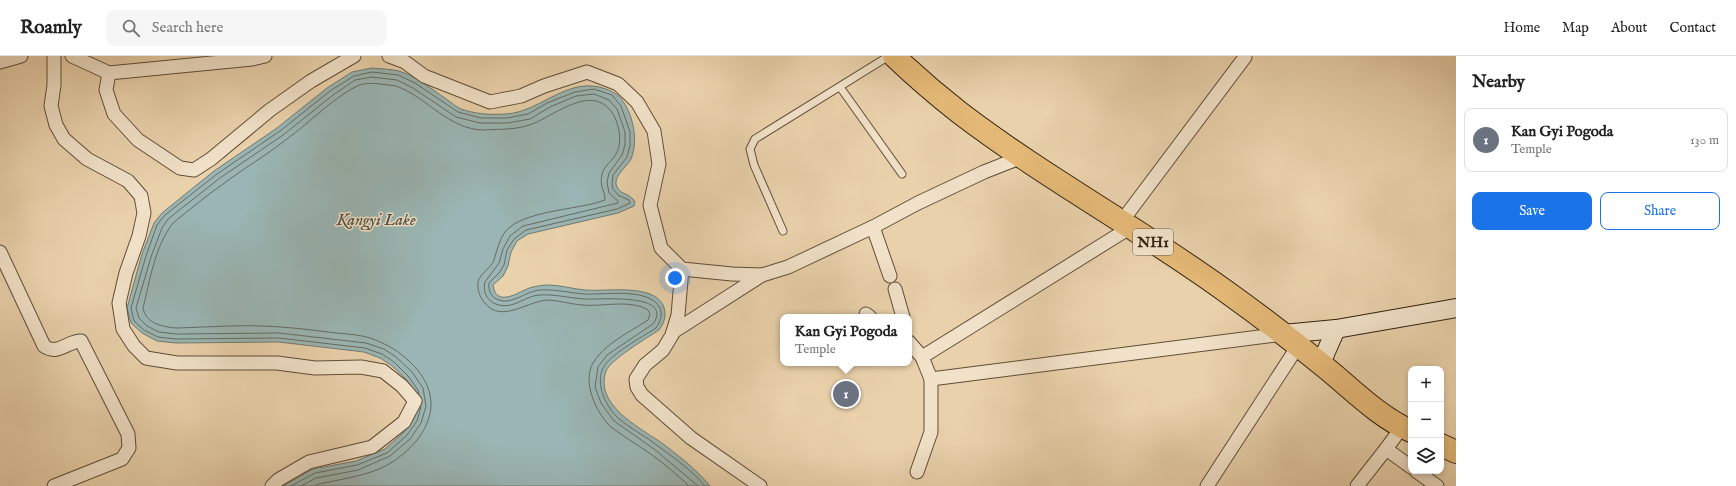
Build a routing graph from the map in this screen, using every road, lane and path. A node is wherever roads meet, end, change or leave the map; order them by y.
1 (21, 56) edge
2 (54, 56) edge
3 (72, 56) edge
4 (265, 56) edge
5 (354, 56) edge
6 (389, 56) edge
7 (889, 56) edge
8 (894, 56) edge
9 (1245, 57) dead end
10 (0, 62) edge
11 (109, 73) junction
12 (840, 87) junction
13 (1022, 157) junction
14 (902, 174) dead end
15 (1126, 224) junction
16 (873, 227) junction
17 (783, 231) dead end
18 (0, 252) edge
19 (682, 268) junction
20 (762, 275) junction
21 (890, 276) dead end
22 (895, 289) dead end
23 (1456, 308) edge
24 (902, 314) edge
25 (1336, 329) junction
26 (673, 332) junction
27 (1290, 340) junction
28 (912, 345) edge
29 (922, 357) junction
30 (1321, 363) junction
31 (931, 379) junction
32 (1406, 429) edge
33 (1444, 446) edge
34 (1386, 448) junction
35 (1456, 452) edge
36 (1408, 465) edge
37 (917, 472) dead end
38 (1420, 474) edge
39 (54, 486) edge
40 (272, 486) edge
41 (760, 486) edge
42 (1207, 486) edge
43 (1357, 486) edge
44 (1437, 486) edge

1 - 10 street
2 - 40 street
3 - 11 street
4 - 11 street
5 - 11 street
6 - 19 street
7 - 12 lane
8 - 13 highway, NH1
9 - 15 street
12 - 14 lane
12 - 17 lane
13 - 15 highway, NH1
13 - 16 street
15 - 27 highway, NH1
15 - 29 street
16 - 20 street
16 - 21 street
18 - 39 street
19 - 20 street
19 - 26 street
20 - 26 street
22 - 24 street
23 - 25 main road
25 - 27 main road
25 - 30 main road
26 - 41 street
27 - 30 highway, NH1
27 - 31 street
27 - 42 street
28 - 29 street
29 - 31 street
30 - 32 highway, NH1
31 - 37 street
32 - 34 street
33 - 35 highway
34 - 36 street
34 - 43 street
38 - 44 street

